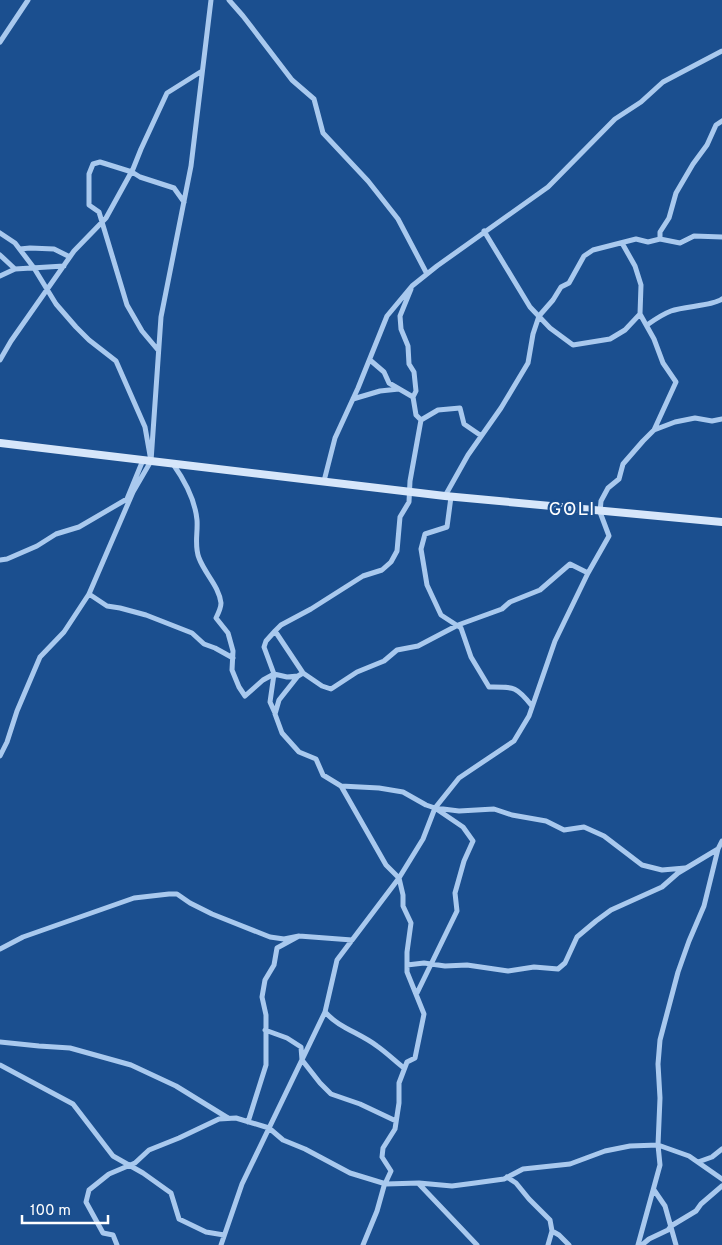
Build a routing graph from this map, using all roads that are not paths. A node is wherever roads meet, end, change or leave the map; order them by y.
1 (28, 0) edge
2 (211, 0) edge
3 (229, 0) edge
4 (0, 42) edge
5 (722, 51) edge
6 (202, 71) junction
7 (722, 121) edge
8 (132, 172) junction
9 (184, 202) junction
10 (103, 221) junction
11 (484, 232) junction
12 (0, 233) edge
13 (722, 236) edge
14 (660, 239) junction
15 (622, 244) junction
16 (20, 249) junction
17 (0, 255) edge
18 (70, 257) junction
19 (64, 266) junction
20 (34, 268) junction
21 (15, 269) junction
22 (427, 274) junction
23 (0, 276) edge
24 (412, 286) junction
25 (48, 289) junction
26 (722, 299) edge
27 (640, 314) junction
28 (539, 316) junction
29 (647, 325) junction
30 (158, 350) junction
31 (0, 360) edge
32 (370, 360) junction
33 (399, 389) junction
34 (412, 397) junction
35 (353, 399) junction
36 (722, 419) edge
37 (421, 420) junction
38 (654, 430) junction
39 (480, 435) junction
40 (0, 442) edge
41 (147, 460) junction
42 (173, 463) junction
43 (324, 481) junction
44 (409, 492) junction
45 (448, 496) junction
46 (600, 512) junction
47 (722, 522) edge
48 (0, 560) edge
49 (588, 573) junction
50 (89, 594) junction
51 (458, 625) junction
52 (275, 631) junction
53 (233, 658) junction
54 (274, 674) junction
55 (301, 675) junction
56 (532, 706) junction
57 (275, 714) junction
58 (0, 756) edge
59 (341, 786) junction
60 (435, 808) junction
61 (722, 841) edge
62 (718, 849) junction
63 (685, 868) junction
64 (399, 878) junction
65 (300, 936) junction
66 (352, 940) junction
67 (0, 949) edge
68 (432, 964) junction
69 (407, 965) junction
70 (417, 993) junction
71 (325, 1012) junction
72 (265, 1030) junction
73 (0, 1042) edge
74 (302, 1060) junction
75 (0, 1065) edge
76 (404, 1068) junction
77 (228, 1118) junction
78 (396, 1121) junction
79 (248, 1122) junction
80 (269, 1128) junction
81 (658, 1145) junction
82 (722, 1149) edge
83 (698, 1162) junction
84 (131, 1165) junction
85 (507, 1177) junction
86 (722, 1179) edge
87 (419, 1183) junction
88 (386, 1184) junction
89 (722, 1186) edge
90 (654, 1190) junction
91 (671, 1226) junction
92 (552, 1232) junction
93 (224, 1235) junction
94 (117, 1245) edge
95 (221, 1245) edge
96 (364, 1245) edge
97 (477, 1245) edge
98 (548, 1245) edge
99 (569, 1245) edge
100 (638, 1245) edge
101 (642, 1245) edge
102 (676, 1245) edge

1 - 4 street
2 - 6 street
3 - 22 street
5 - 11 street
6 - 8 street
6 - 9 street
7 - 14 street
8 - 9 street
8 - 10 street
8 - 10 street
9 - 30 street
10 - 18 street
10 - 30 street
11 - 22 street
11 - 28 street
12 - 16 street
13 - 14 street
14 - 15 street
15 - 27 street
15 - 28 street
16 - 18 street
16 - 20 street
17 - 21 street
18 - 19 street
19 - 20 street
19 - 25 street
20 - 21 street
20 - 25 street
21 - 23 street
22 - 24 street
24 - 32 street
24 - 34 street
25 - 31 street
25 - 41 street
26 - 29 street
27 - 28 street
27 - 29 street
28 - 39 street
29 - 38 street
30 - 41 street
32 - 33 street
32 - 35 street
33 - 34 street
33 - 35 street
34 - 37 street
35 - 43 street
36 - 38 street
37 - 39 street
37 - 44 street
38 - 46 street
39 - 45 street
40 - 41 main road
41 - 42 main road
41 - 48 street
41 - 50 street
42 - 43 main road
42 - 53 street
43 - 44 main road
44 - 45 main road
44 - 52 street
45 - 46 main road
45 - 51 street
46 - 47 main road
46 - 49 street
49 - 51 street
49 - 56 street
50 - 53 street
50 - 58 street
51 - 55 street
51 - 56 street
52 - 54 street
52 - 55 street
53 - 54 street
54 - 55 street
54 - 57 street
55 - 57 street
56 - 60 street
57 - 59 street
59 - 60 street
59 - 64 street
60 - 63 street
60 - 64 street
60 - 68 street
61 - 62 street
62 - 63 street
62 - 81 street
63 - 68 street
64 - 66 street
64 - 69 street
65 - 66 street
65 - 67 street
65 - 72 street
66 - 71 street
68 - 69 street
68 - 70 street
69 - 70 street
70 - 76 street
71 - 74 street
71 - 76 street
72 - 74 street
72 - 79 street
73 - 77 street
74 - 78 street
74 - 80 street
75 - 84 street
76 - 78 street
77 - 79 street
77 - 84 street
78 - 88 street
79 - 80 street
80 - 88 street
80 - 93 street
81 - 83 street
81 - 85 street
81 - 90 street
82 - 83 street
83 - 86 street
84 - 93 street
84 - 94 street
85 - 87 street
85 - 92 street
87 - 88 street
87 - 97 street
88 - 96 street
89 - 91 street
90 - 91 street
90 - 100 street
91 - 101 street
91 - 102 street
92 - 98 street
92 - 99 street
93 - 95 street

